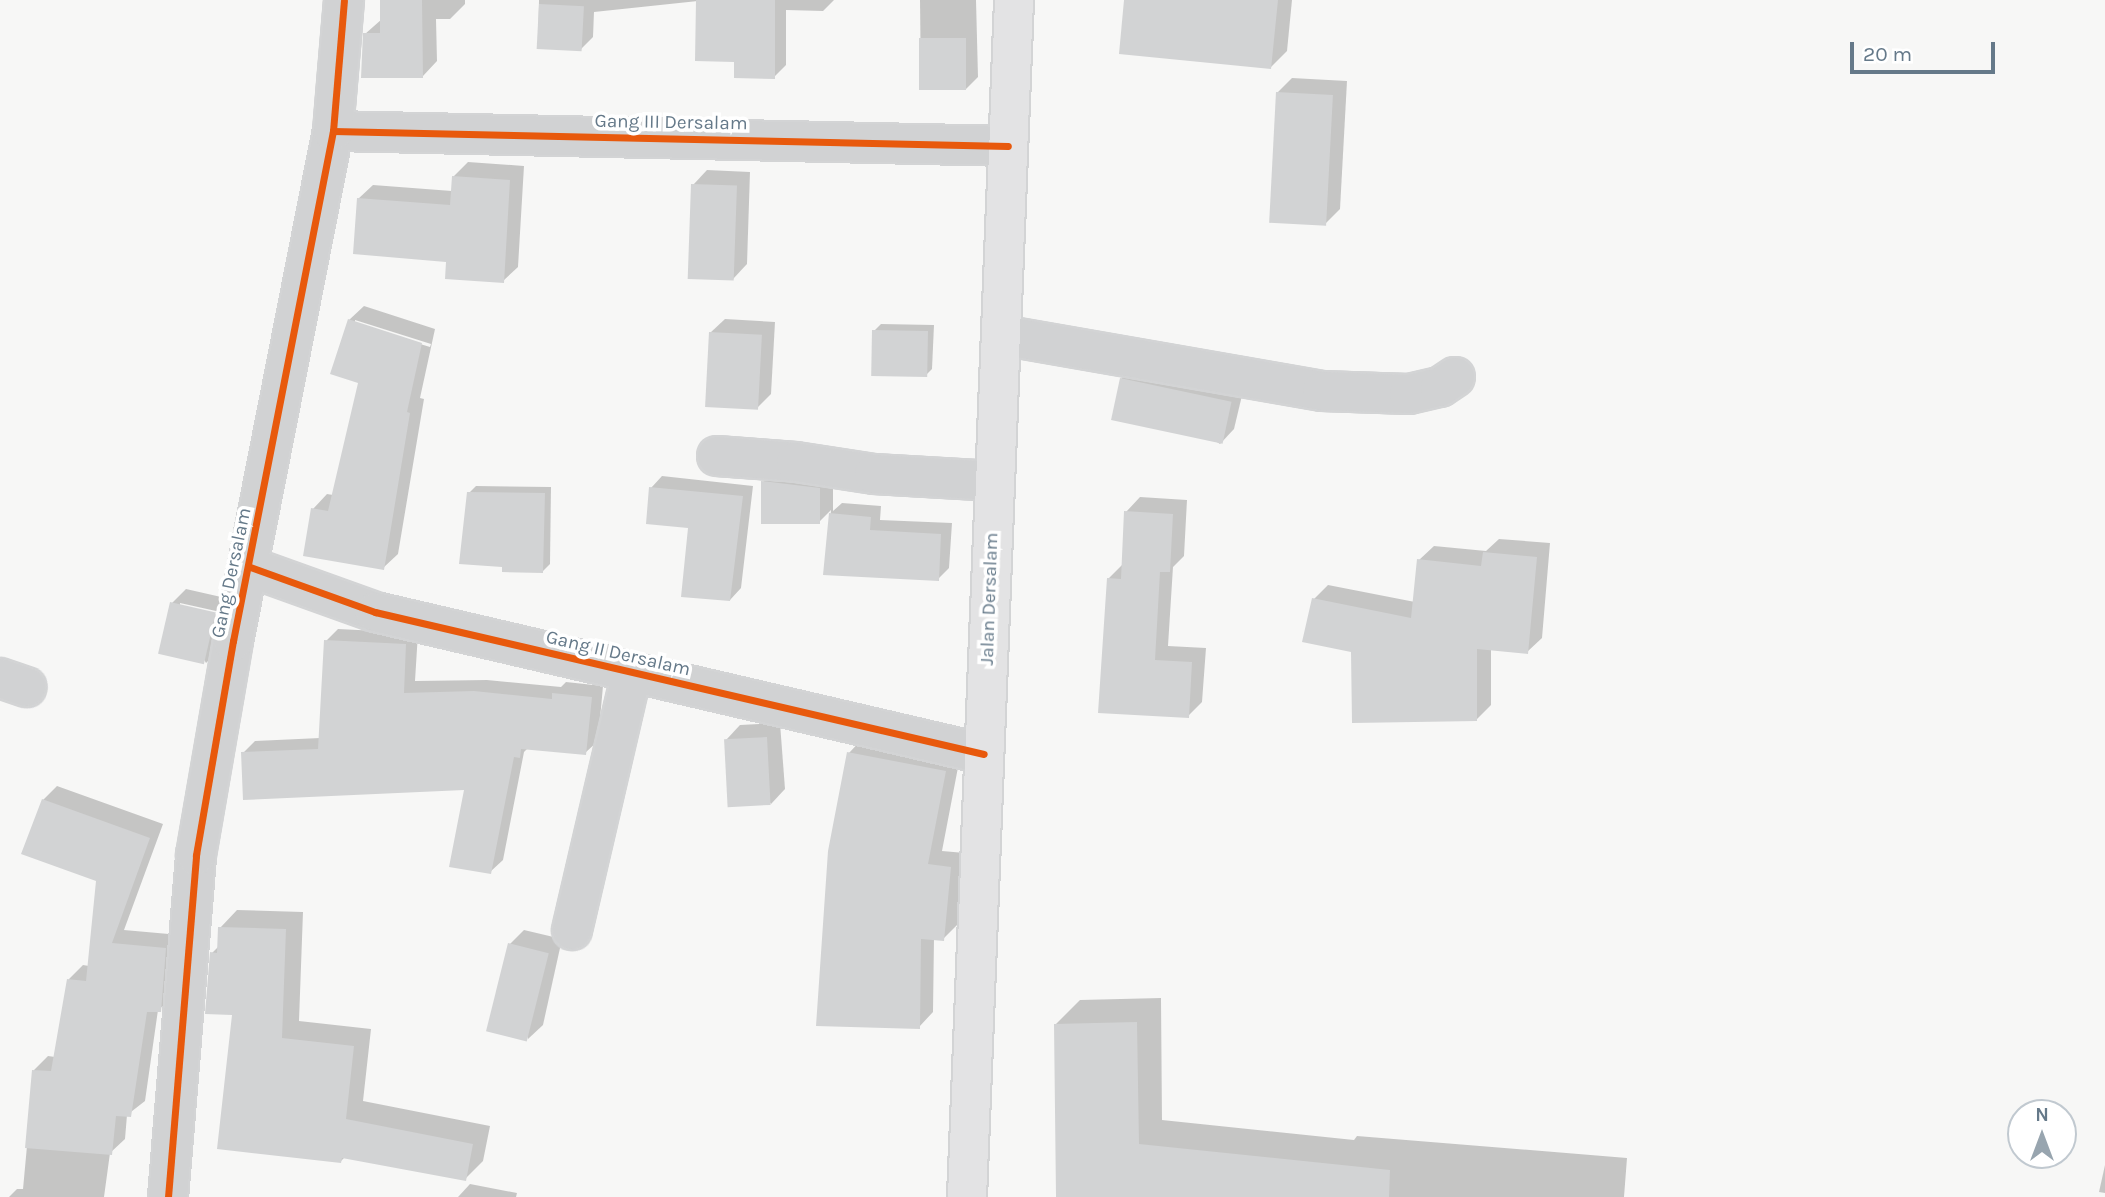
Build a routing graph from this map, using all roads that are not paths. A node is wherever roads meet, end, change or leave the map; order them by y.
1 (344, 0) edge
2 (1014, 0) edge
3 (333, 131) junction
4 (1008, 146) junction
5 (1001, 335) junction
6 (1454, 377) dead end
7 (718, 456) dead end
8 (995, 481) junction
9 (250, 567) junction
10 (632, 673) junction
11 (984, 754) junction
12 (572, 930) dead end
13 (167, 1197) edge
14 (967, 1197) edge

1 - 3 street, Gang Dersalam
2 - 4 main road, Jalan Dersalam
3 - 4 street, Gang III Dersalam
3 - 9 street, Gang Dersalam
4 - 5 main road, Jalan Dersalam
5 - 6 street
5 - 8 main road, Jalan Dersalam
7 - 8 street
8 - 11 main road, Jalan Dersalam
9 - 10 street, Gang II Dersalam
9 - 13 street, Gang Dersalam
10 - 11 street, Gang II Dersalam
10 - 12 street
11 - 14 main road, Jalan Dersalam

